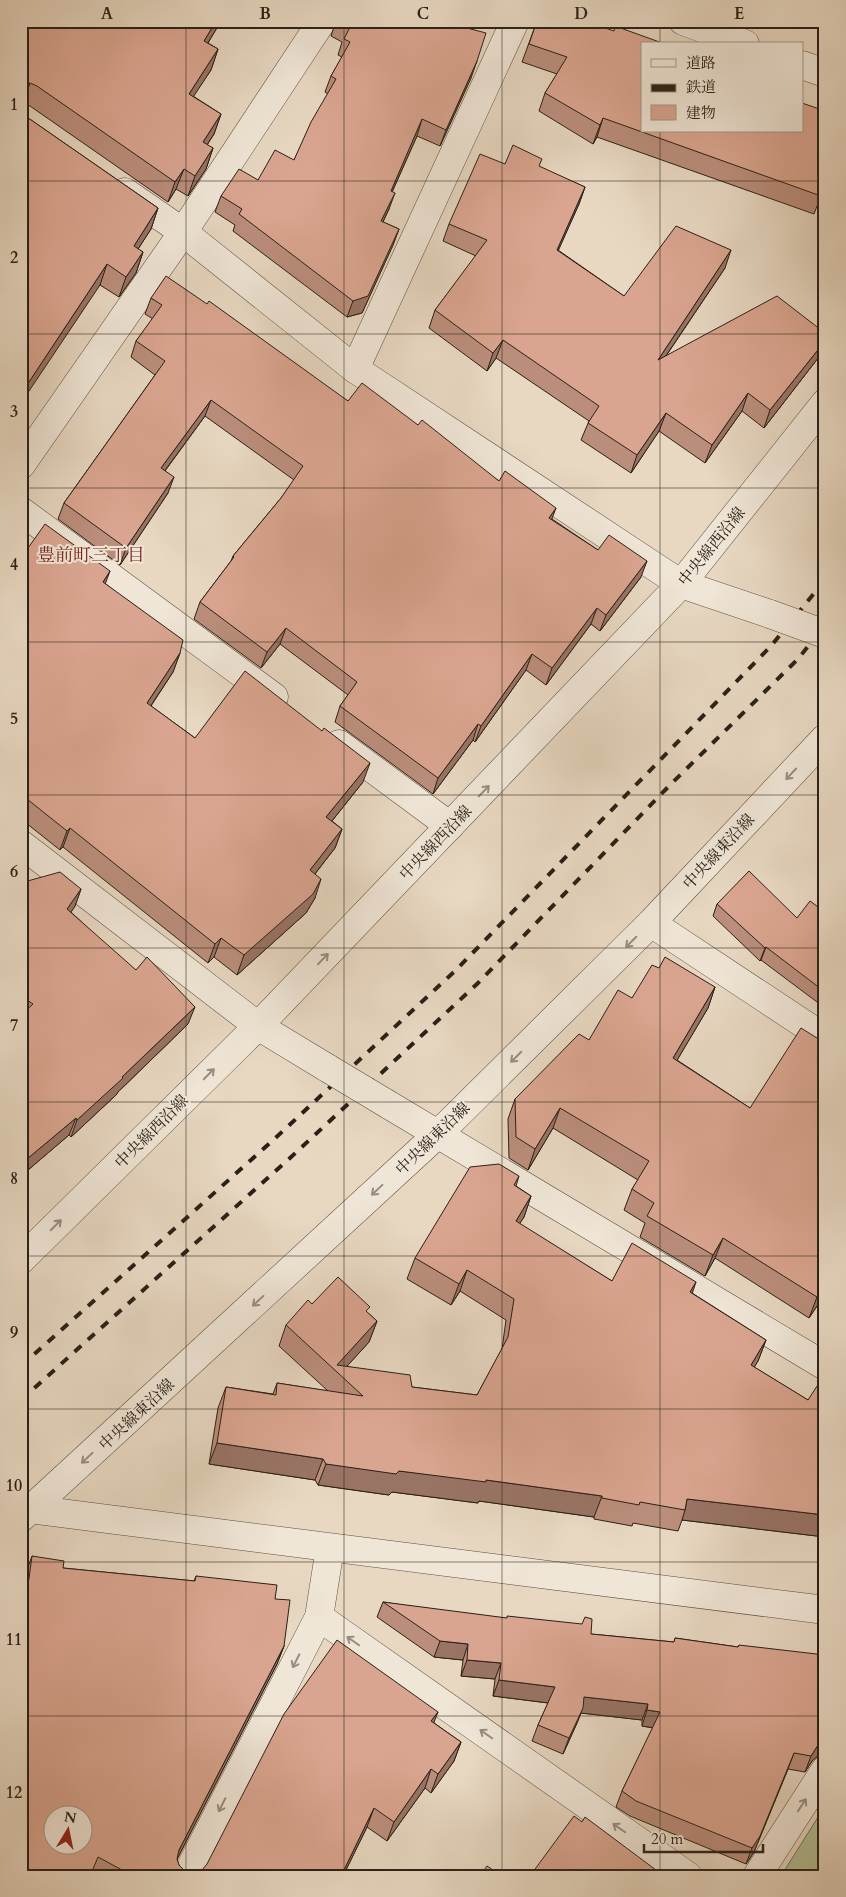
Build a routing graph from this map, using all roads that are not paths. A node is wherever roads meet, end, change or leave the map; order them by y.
1 (322, 21) edge
2 (515, 21) edge
3 (683, 21) edge
4 (740, 42) edge
5 (804, 66) edge
6 (825, 73) edge
7 (102, 176) edge
8 (183, 232) junction
9 (355, 369) junction
10 (825, 403) edge
11 (21, 465) edge
12 (21, 511) edge
13 (681, 584) junction
14 (825, 634) edge
15 (291, 709) edge
16 (323, 733) edge
17 (825, 738) edge
18 (450, 826) junction
19 (22, 847) edge
20 (651, 923) junction
21 (258, 1026) junction
22 (825, 1038) edge
23 (439, 1133) junction
24 (21, 1260) edge
25 (822, 1359) edge
26 (25, 1512) edge
27 (330, 1548) junction
28 (825, 1610) edge
29 (319, 1617) junction
30 (825, 1770) edge
31 (186, 1876) edge
32 (688, 1876) edge
33 (757, 1876) edge

1 - 8 street
2 - 9 street
3 - 4 street
5 - 6 street
7 - 8 street
8 - 9 street
8 - 11 street
9 - 13 street
10 - 13 street, 中央線西沿線
12 - 15 street
13 - 14 street, bridge
18 -> 13 street, 中央線西沿線
16 - 18 street
17 -> 20 street, 中央線東沿線
21 -> 18 street, 中央線西沿線
19 - 21 street
20 - 22 street
20 -> 23 street, 中央線東沿線
21 - 23 street, bridge
24 -> 21 street, 中央線西沿線
23 - 25 street
23 -> 26 street, 中央線東沿線
26 - 27 street
27 - 28 street
27 - 29 street
29 -> 31 street
32 -> 29 street
33 -> 30 street

